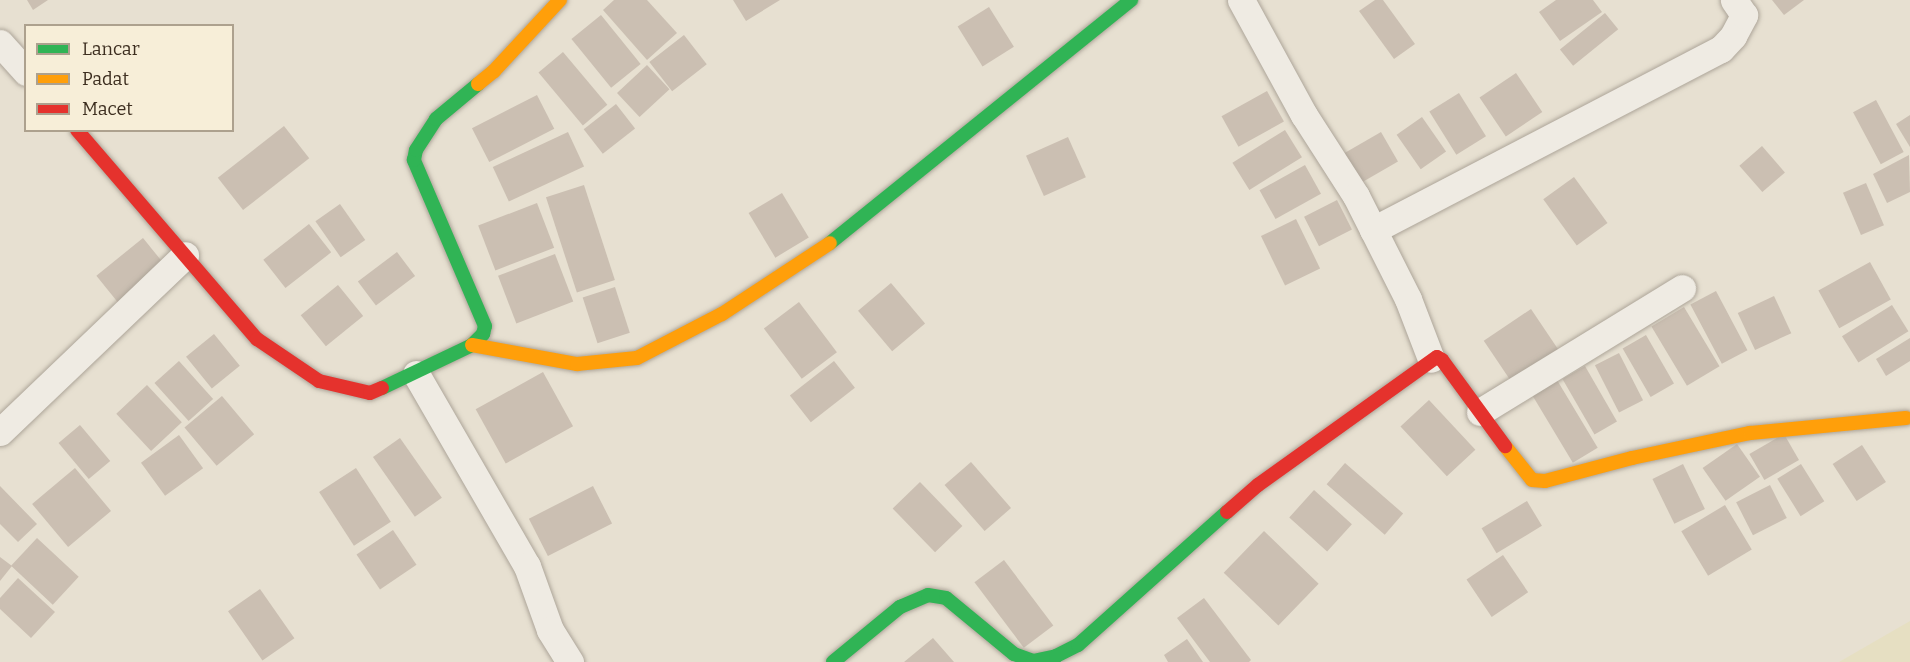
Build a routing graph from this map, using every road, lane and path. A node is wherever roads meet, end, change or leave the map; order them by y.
1 (560, 0) edge
2 (1131, 0) edge
3 (1241, 0) edge
4 (1734, 0) edge
5 (0, 43) edge
6 (24, 70) edge
7 (79, 132) edge
8 (1373, 230) junction
9 (185, 255) junction
10 (1683, 288) dead end
11 (472, 345) junction
12 (1431, 360) junction
13 (416, 374) junction
14 (1480, 412) junction
15 (1906, 418) dead end
16 (0, 432) edge
17 (570, 662) edge
18 (833, 662) edge

1 - 11 street
2 - 11 street
3 - 8 street
4 - 8 street
5 - 6 street
7 - 9 street
8 - 12 street
9 - 13 street
9 - 16 street
10 - 14 street
11 - 13 street
12 - 14 street
12 - 18 street
13 - 17 street
14 - 15 street

